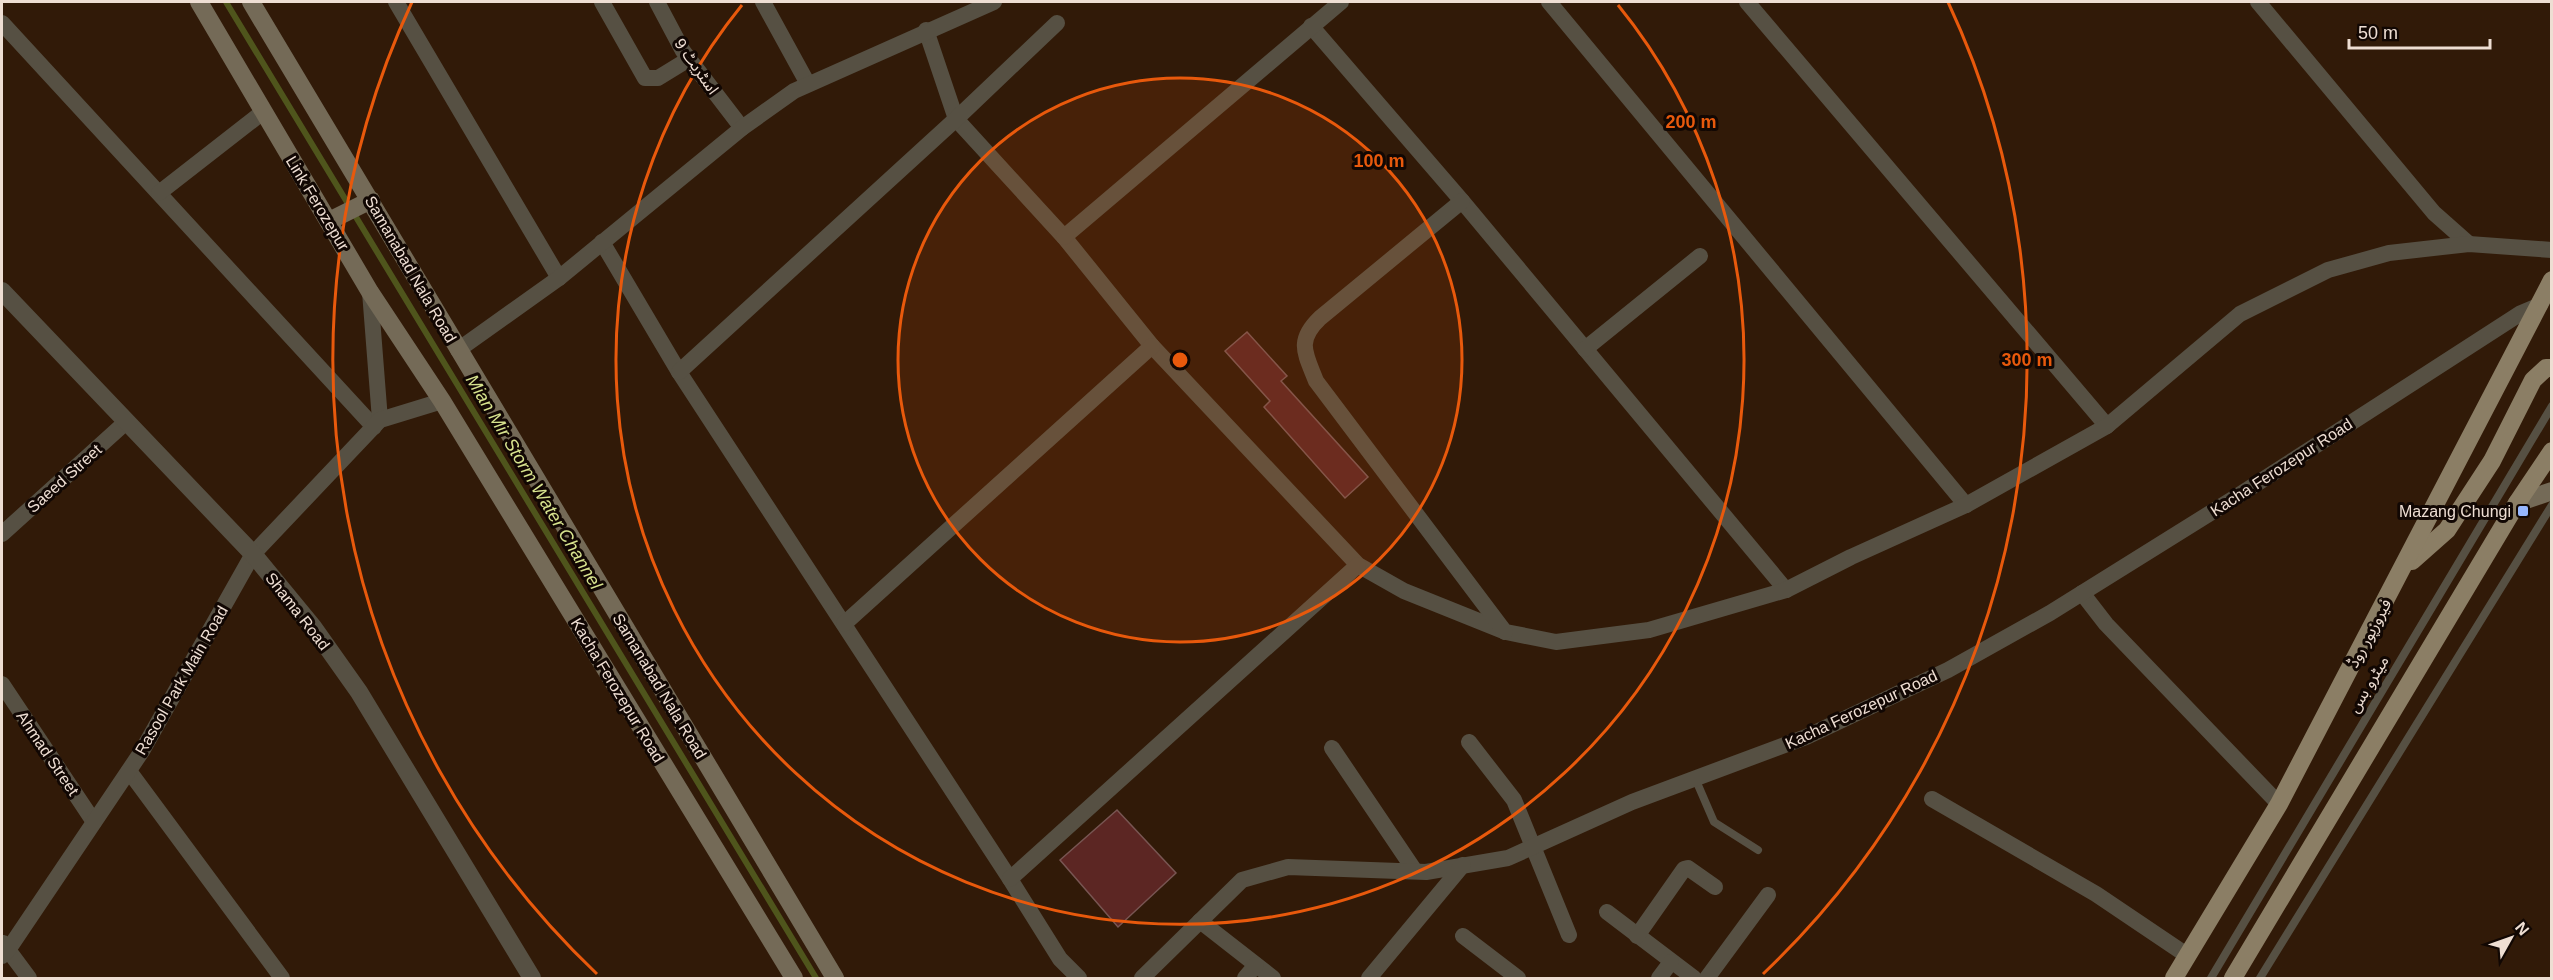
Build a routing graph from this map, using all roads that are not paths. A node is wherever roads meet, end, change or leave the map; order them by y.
1 (199, 2) edge
2 (251, 2) edge
3 (396, 2) edge
4 (602, 2) edge
5 (657, 2) edge
6 (994, 2) edge
7 (1341, 2) edge
8 (1549, 2) edge
9 (1747, 2) edge
10 (2258, 2) edge
11 (766, 3) edge
12 (2, 23) edge
13 (1058, 23) dead end
14 (1311, 26) junction
15 (926, 30) junction
16 (689, 59) junction
17 (808, 84) junction
18 (263, 112) junction
19 (956, 119) junction
20 (742, 128) junction
21 (159, 194) junction
22 (371, 200) junction
23 (1462, 201) junction
24 (329, 221) junction
25 (1064, 237) junction
26 (602, 242) junction
27 (2469, 244) junction
28 (2552, 250) edge
29 (1700, 256) dead end
30 (559, 278) junction
31 (2552, 280) edge
32 (2, 291) edge
33 (370, 292) junction
34 (2540, 304) junction
35 (1152, 345) junction
36 (1585, 349) junction
37 (458, 350) junction
38 (2552, 368) edge
39 (679, 372) junction
40 (442, 401) junction
41 (2552, 406) edge
42 (126, 422) junction
43 (377, 423) junction
44 (2107, 426) junction
45 (2552, 451) edge
46 (2552, 491) edge
47 (2517, 503) junction
48 (1966, 505) junction
49 (2552, 505) edge
50 (2, 534) edge
51 (253, 554) junction
52 (1358, 565) junction
53 (2402, 570) junction
54 (1786, 590) junction
55 (2082, 593) junction
56 (844, 624) junction
57 (1506, 632) junction
58 (2, 684) edge
59 (1469, 742) dead end
60 (1332, 748) dead end
61 (129, 771) junction
62 (1695, 778) junction
63 (1932, 798) dead end
64 (2279, 804) junction
65 (94, 822) junction
66 (1534, 846) junction
67 (1758, 850) dead end
68 (1463, 865) junction
69 (1415, 872) junction
70 (1010, 879) junction
71 (1714, 887) dead end
72 (1768, 895) dead end
73 (1607, 912) dead end
74 (1200, 921) junction
75 (1569, 935) dead end
76 (1463, 936) dead end
77 (1637, 936) junction
78 (4, 949) edge
79 (2188, 956) junction
80 (1671, 962) junction
81 (1256, 965) junction
82 (29, 978) edge
83 (282, 978) edge
84 (532, 978) edge
85 (794, 978) edge
86 (835, 978) edge
87 (1079, 978) edge
88 (1142, 978) edge
89 (1245, 978) edge
90 (1273, 978) edge
91 (1369, 978) edge
92 (1518, 978) edge
93 (1659, 978) edge
94 (1694, 978) edge
95 (1707, 978) edge
96 (2174, 978) edge
97 (2211, 978) edge
98 (2233, 978) edge
99 (2260, 978) edge

1 - 18 main road, Link Ferozepur
2 - 22 main road, Samanabad Nala Road
3 - 30 street
4 - 16 street
5 - 16 street, اسٹریٹ 9
6 - 15 street
7 - 14 street
8 - 48 street
9 - 44 street
10 - 27 street
11 - 17 street
12 - 21 street
13 - 19 street
14 - 23 street
14 - 25 street
15 - 17 street
15 - 19 street
16 - 20 street, اسٹریٹ 9
17 - 20 street
18 - 21 street
18 - 24 main road, Link Ferozepur
19 - 25 street
19 - 39 street
20 - 26 street
21 - 43 street
22 - 24 main road
22 - 37 main road, Samanabad Nala Road
23 - 36 street
23 - 57 street
24 - 33 main road, Link Ferozepur
25 - 35 street
26 - 30 street
26 - 39 street
27 - 28 street
27 - 44 street
29 - 36 street
30 - 37 street
31 - 34 main road, فیروزپور روڈ
32 - 42 street, Shama Road
33 - 40 main road, Link Ferozepur
33 - 43 street
34 - 53 main road, فیروزپور روڈ
34 - 55 street, Kacha Ferozepur Road
35 - 52 street
35 - 56 street
36 - 54 street
37 - 86 main road, Samanabad Nala Road
38 - 53 main road
39 - 56 street
40 - 43 street, Rasool Park Main Road
40 - 85 main road, Kacha Ferozepur Road
41 - 97 lane, میٹرو بس
42 - 50 street, Saeed Street
42 - 51 street, Shama Road
43 - 51 street, Rasool Park Main Road
44 - 48 street
45 - 47 main road
46 - 47 main road
47 - 98 main road
48 - 54 street
49 - 99 lane
51 - 61 street, Rasool Park Main Road
51 - 84 street, Shama Road
52 - 57 street
52 - 70 street
53 - 64 main road, فیروزپور روڈ
54 - 57 street
55 - 62 street, Kacha Ferozepur Road
55 - 64 street
56 - 70 street
58 - 65 street, Ahmad Street
59 - 66 street
60 - 69 street
61 - 65 street, Rasool Park Main Road
61 - 83 street
62 - 66 street, Kacha Ferozepur Road
62 - 67 lane
63 - 79 street
64 - 79 main road, فیروزپور روڈ
65 - 78 street, Rasool Park Main Road
66 - 68 street, Kacha Ferozepur Road
66 - 75 street
68 - 69 street, Kacha Ferozepur Road
68 - 91 street
69 - 74 street, Kacha Ferozepur Road
70 - 87 street
71 - 77 street
72 - 95 street
73 - 77 street
74 - 81 street
74 - 88 street, Kacha Ferozepur Road
76 - 92 street
77 - 80 street
78 - 82 street
79 - 96 main road, فیروزپور روڈ
80 - 93 street
80 - 94 street
81 - 89 street
81 - 90 street

